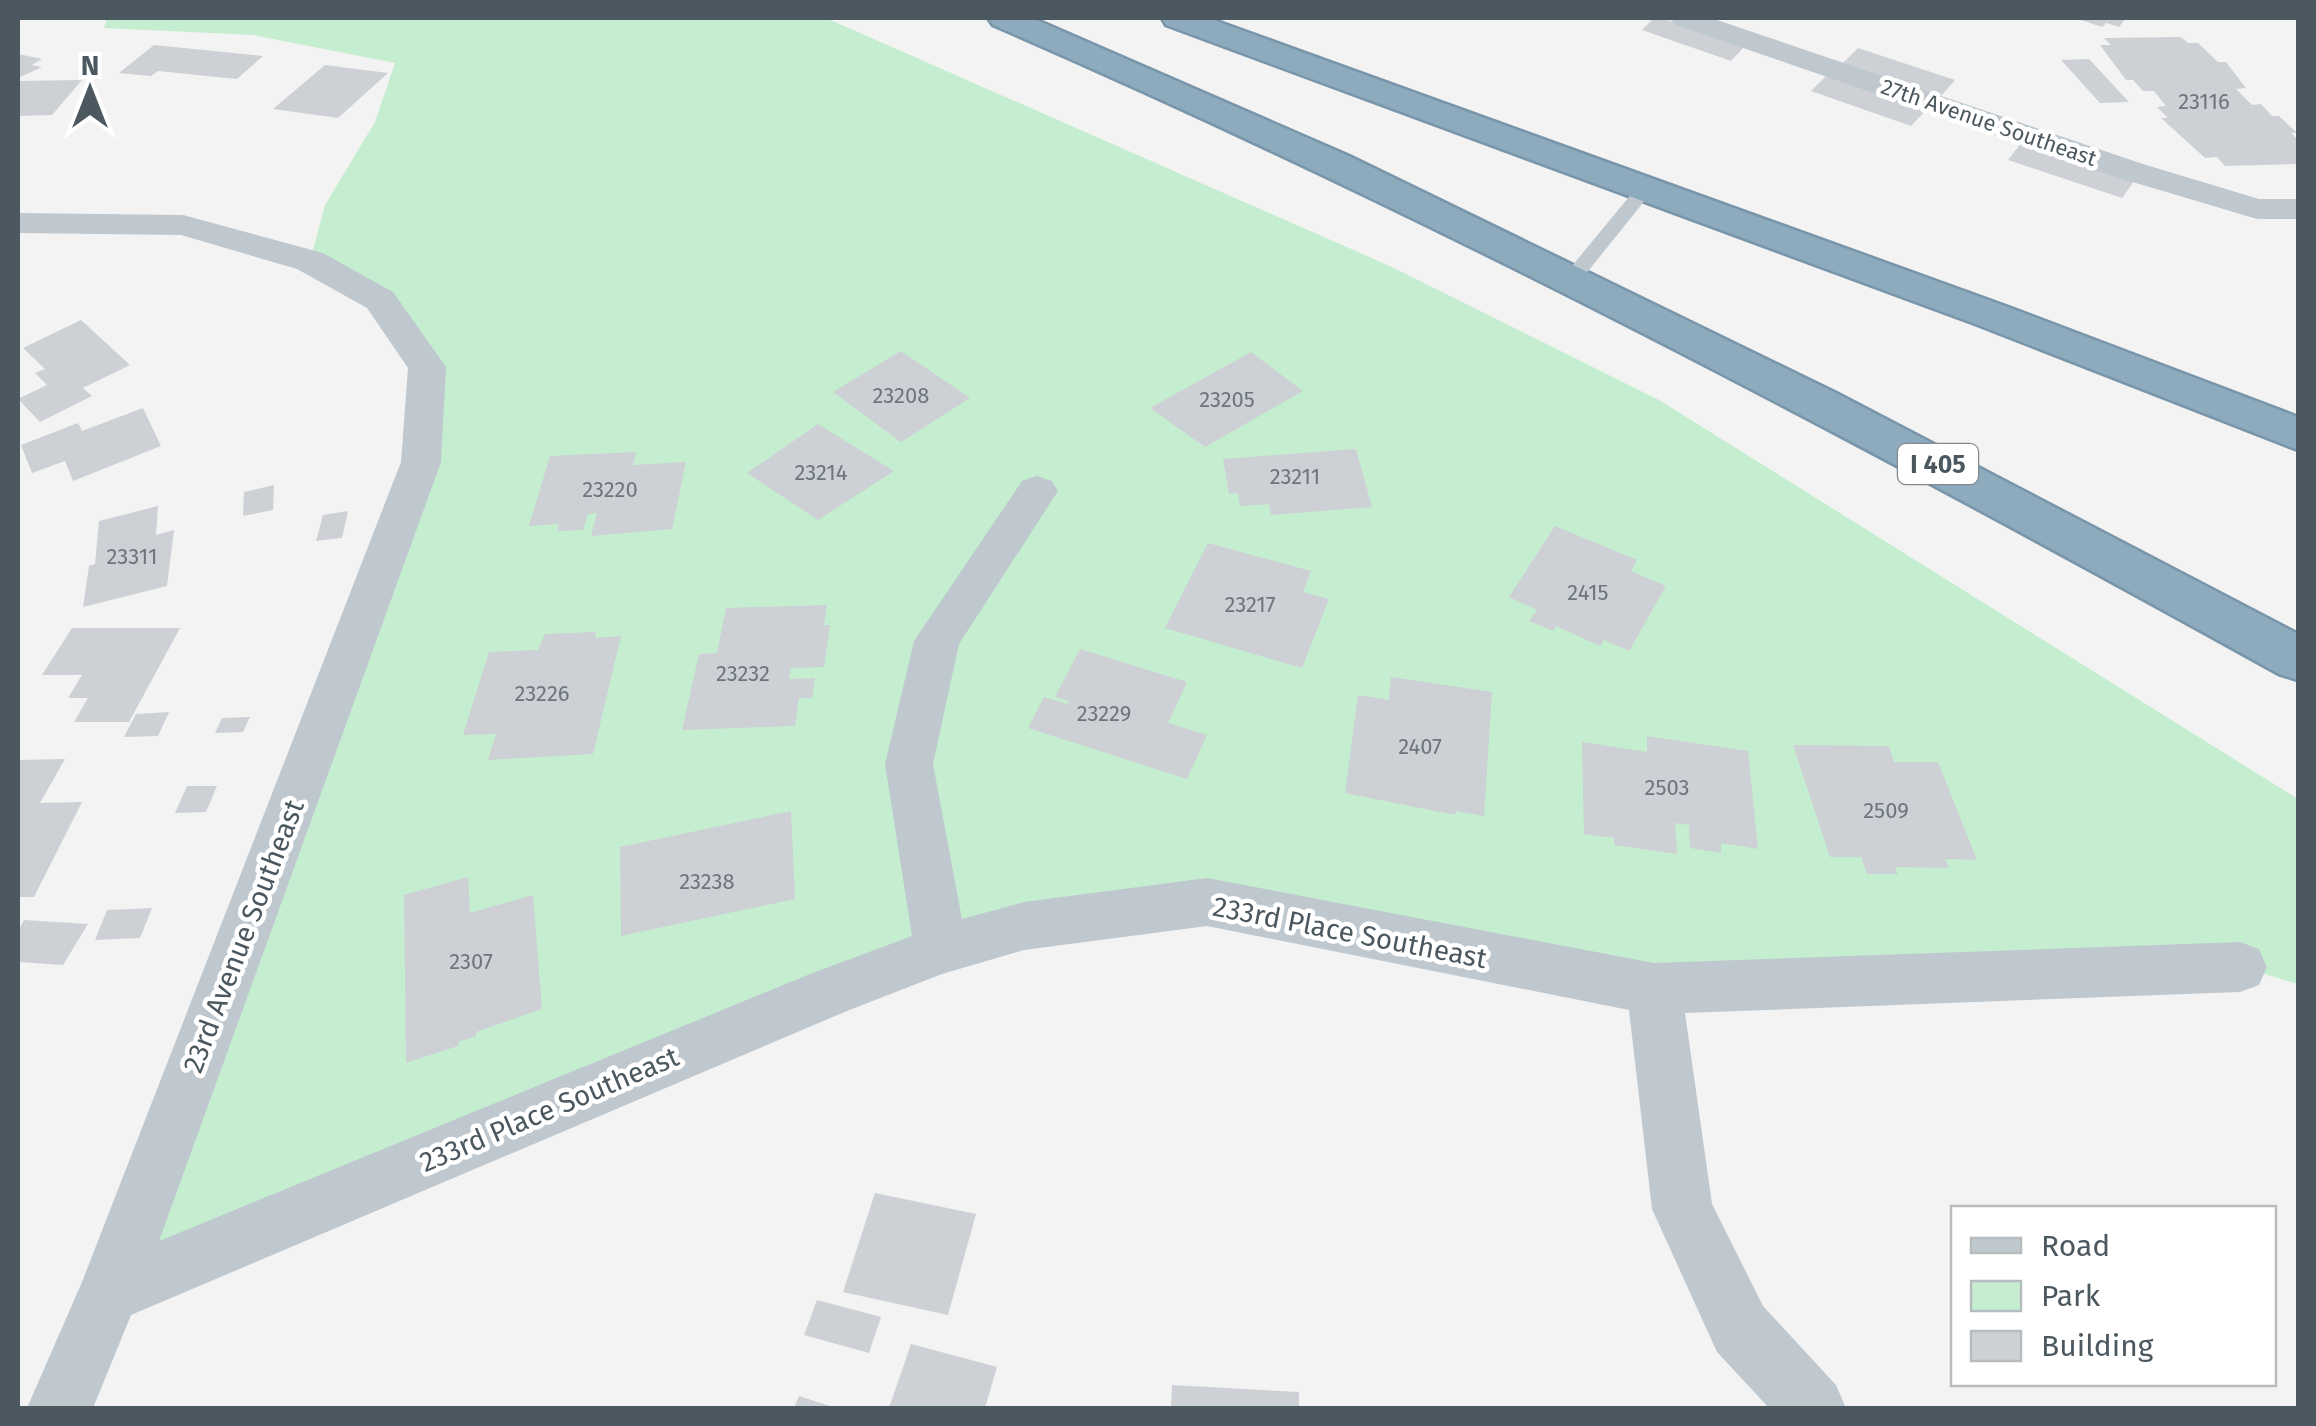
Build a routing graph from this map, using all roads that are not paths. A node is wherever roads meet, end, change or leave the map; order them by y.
1 (1005, 18) edge
2 (1178, 18) edge
3 (1234, 18) edge
4 (1684, 18) edge
5 (1644, 190) junction
6 (2298, 210) edge
7 (18, 222) edge
8 (1574, 276) junction
9 (2298, 396) edge
10 (2298, 434) edge
11 (1037, 491) dead end
12 (2298, 659) edge
13 (941, 950) junction
14 (2240, 967) dead end
15 (1654, 989) junction
16 (109, 1293) junction
17 (60, 1408) edge
18 (1813, 1408) edge

1 - 8 highway, I 405
2 - 5 highway
3 - 9 highway
4 - 6 street, 27th Avenue Southeast
5 - 8 lane
5 - 10 highway
7 - 16 street, 23rd Avenue Southeast
8 - 12 highway, I 405
11 - 13 street
13 - 15 street, 233rd Place Southeast
13 - 16 street, 233rd Place Southeast
14 - 15 street, 233rd Place Southeast
15 - 18 street
16 - 17 street, 23rd Avenue Southeast

